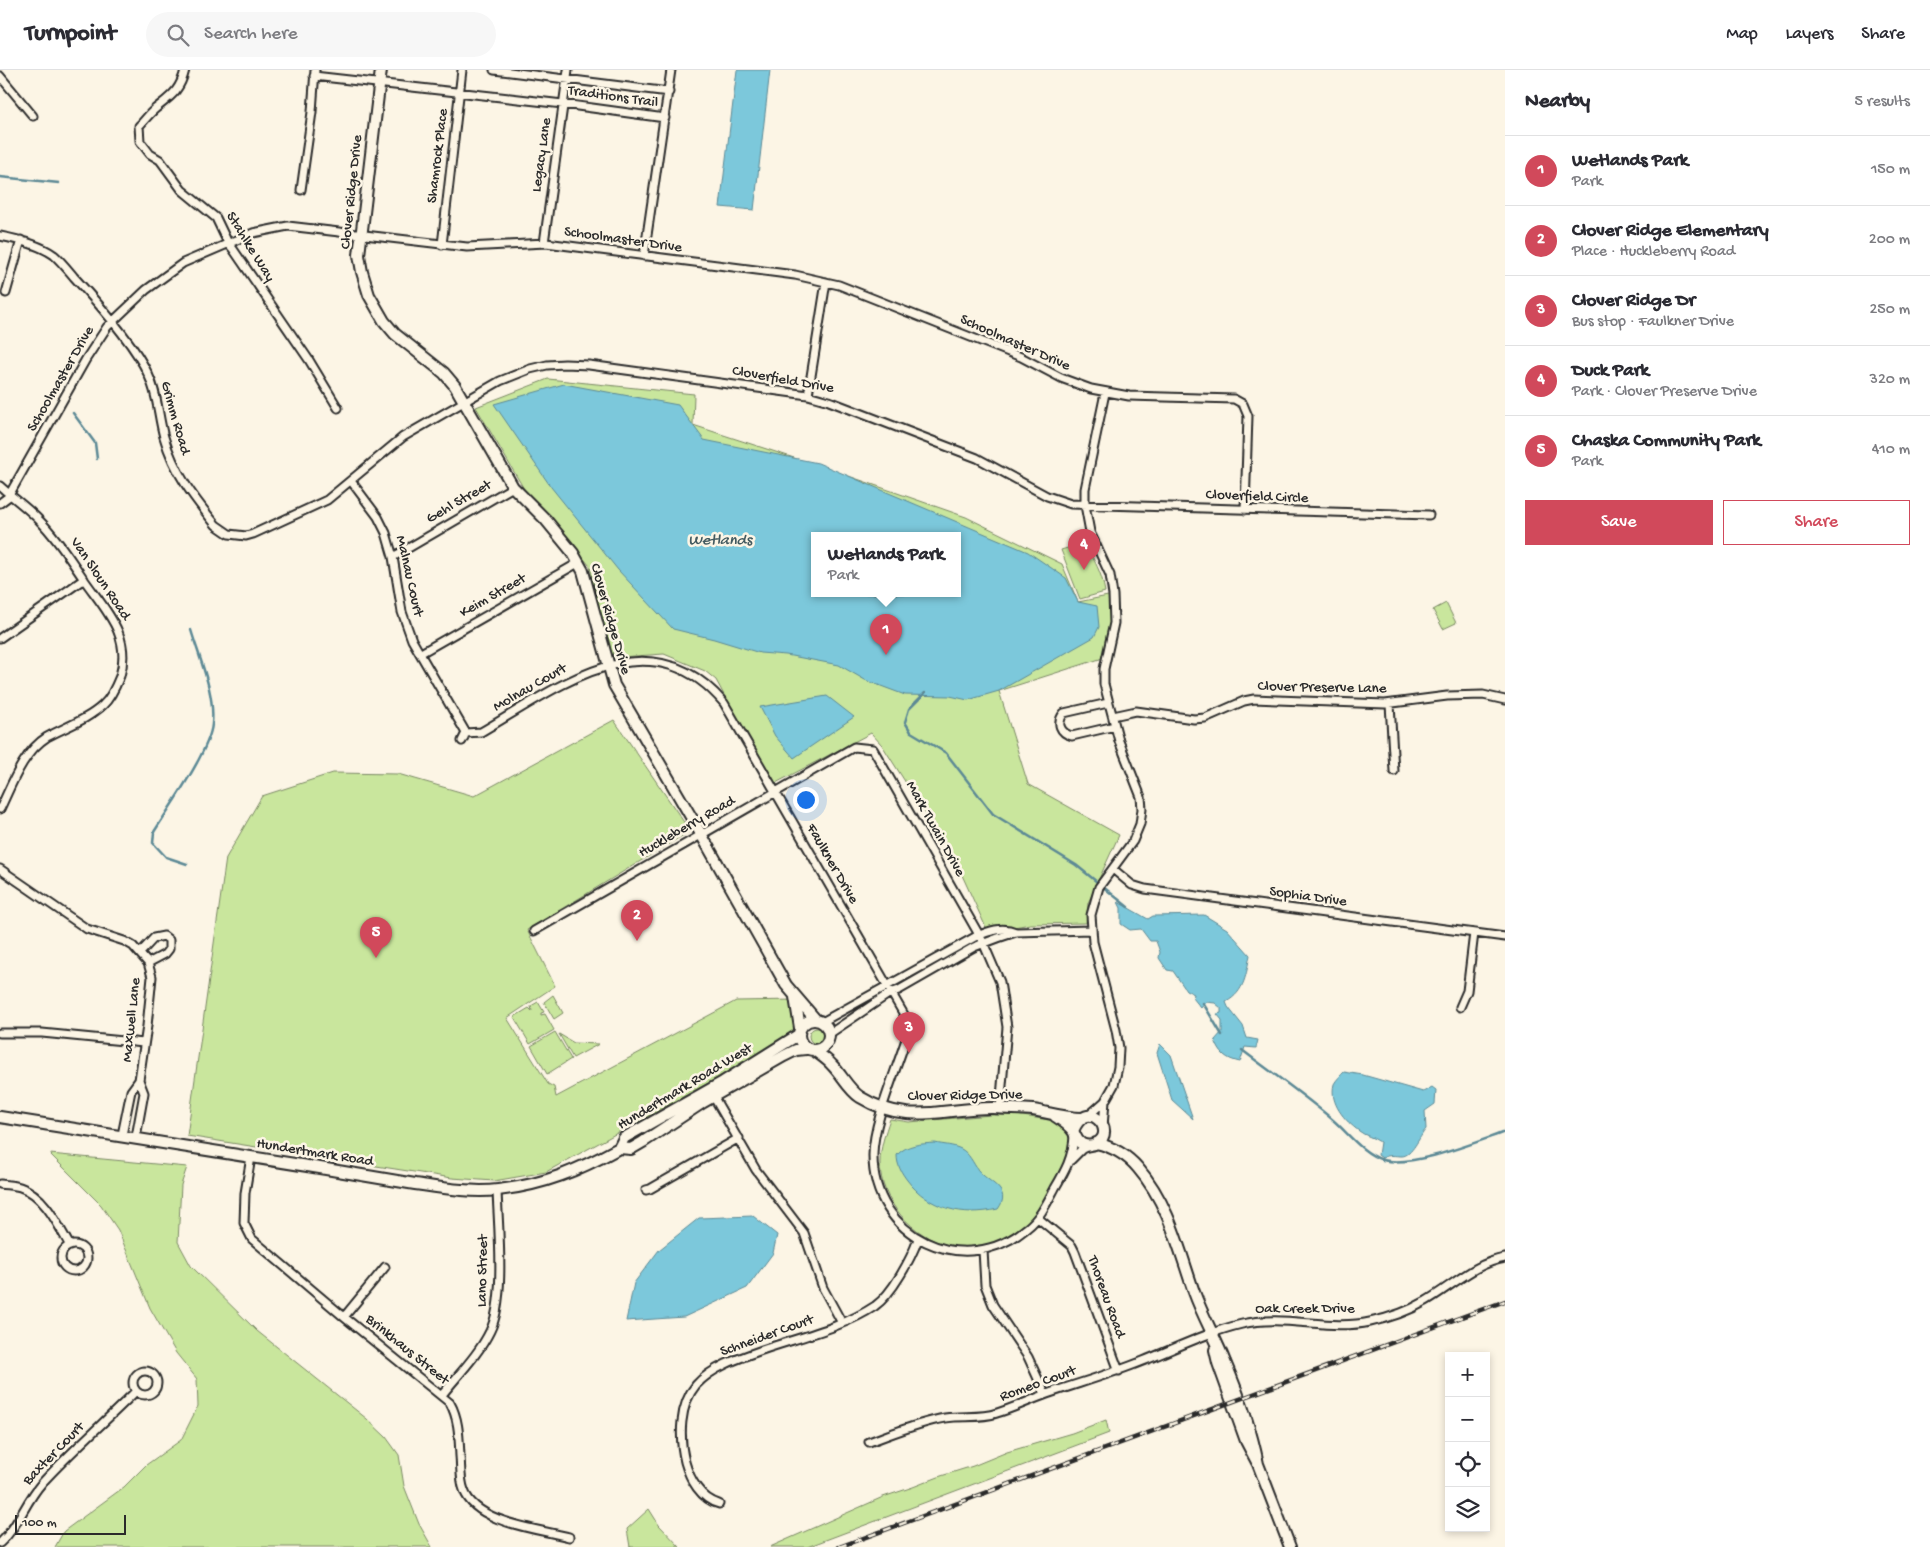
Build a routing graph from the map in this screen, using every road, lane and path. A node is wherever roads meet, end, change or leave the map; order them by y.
1 (185, 70) edge
2 (381, 70) edge
3 (462, 70) edge
4 (494, 70) edge
5 (671, 70) edge
6 (315, 73) edge
7 (568, 74) edge
8 (0, 76) edge
9 (379, 84) junction
10 (459, 92) junction
11 (668, 92) junction
12 (563, 104) junction
13 (33, 116) dead end
14 (664, 118) junction
15 (301, 190) dead end
16 (361, 234) junction
17 (0, 236) edge
18 (22, 240) junction
19 (228, 243) junction
20 (544, 243) junction
21 (442, 245) junction
22 (644, 256) junction
23 (826, 282) junction
24 (6, 293) dead end
25 (112, 322) junction
26 (1105, 393) junction
27 (808, 395) junction
28 (464, 402) junction
29 (338, 408) dead end
30 (351, 481) junction
31 (0, 486) edge
32 (513, 486) junction
33 (9, 495) junction
34 (0, 503) edge
35 (1085, 505) junction
36 (1245, 510) junction
37 (1429, 515) dead end
38 (393, 557) junction
39 (578, 563) junction
40 (84, 579) junction
41 (0, 638) edge
42 (421, 654) junction
43 (608, 665) junction
44 (1505, 700) edge
45 (1108, 703) junction
46 (1390, 704) junction
47 (1113, 716) junction
48 (1115, 726) junction
49 (466, 733) junction
50 (462, 740) dead end
51 (854, 747) joint
52 (1394, 771) dead end
53 (777, 793) junction
54 (0, 809) edge
55 (701, 834) junction
56 (0, 869) edge
57 (1113, 869) junction
58 (1091, 930) junction
59 (534, 931) dead end
60 (1474, 933) junction
61 (1505, 937) edge
62 (981, 939) junction
63 (141, 952) junction
64 (148, 962) junction
65 (888, 990) junction
66 (794, 996) junction
67 (1460, 1008) dead end
68 (819, 1021) junction
69 (799, 1032) junction
70 (0, 1033) edge
71 (829, 1037) junction
72 (144, 1043) junction
73 (810, 1049) junction
74 (833, 1065) junction
75 (139, 1080) junction
76 (712, 1093) junction
77 (1106, 1102) junction
78 (883, 1108) junction
79 (1000, 1108) junction
80 (1054, 1115) junction
81 (0, 1116) edge
82 (1085, 1117) junction
83 (1104, 1129) junction
84 (1073, 1134) junction
85 (122, 1135) junction
86 (136, 1137) junction
87 (739, 1138) junction
88 (1093, 1144) junction
89 (619, 1148) joint
90 (1119, 1151) junction
91 (251, 1157) junction
92 (1071, 1160) junction
93 (0, 1184) edge
94 (497, 1190) junction
95 (646, 1190) dead end
96 (1038, 1218) junction
97 (918, 1239) junction
98 (70, 1246) dead end
99 (983, 1250) junction
100 (1505, 1258) edge
101 (385, 1267) dead end
102 (344, 1317) junction
103 (842, 1323) junction
104 (1211, 1334) junction
105 (1119, 1370) junction
106 (136, 1392) dead end
107 (1045, 1394) junction
108 (442, 1395) junction
109 (870, 1442) dead end
110 (719, 1504) dead end
111 (569, 1537) dead end
112 (0, 1543) edge
113 (1290, 1547) edge

1 - 19 street, Stahlke Way
2 - 9 street, Clover Ridge Drive
3 - 10 street, Shamrock Place
4 - 7 street
5 - 11 street
6 - 9 street, Traditions Trail
6 - 15 street
7 - 11 street
7 - 12 street, Legacy Lane
8 - 13 street
9 - 10 street, Traditions Trail
9 - 16 street, Clover Ridge Drive
10 - 12 street, Traditions Trail
10 - 21 street, Shamrock Place
11 - 14 street
12 - 14 street, Traditions Trail
12 - 20 street, Legacy Lane
14 - 22 street
16 - 19 street, Schoolmaster Drive
16 - 21 street, Schoolmaster Drive
16 - 28 street, Clover Ridge Drive
17 - 18 street, Grimm Road
18 - 24 street
18 - 25 street, Grimm Road
19 - 25 street, Schoolmaster Drive
19 - 29 street, Stahlke Way
20 - 21 street, Schoolmaster Drive
20 - 22 street, Schoolmaster Drive
22 - 23 street, Schoolmaster Drive
23 - 26 street, Schoolmaster Drive
23 - 27 street
25 - 30 street, Grimm Road
25 - 33 street, Schoolmaster Drive
26 - 35 street
26 - 36 street, Schoolmaster Drive
27 - 28 street, Cloverfield Drive
27 - 35 street, Cloverfield Drive
28 - 30 street, Grimm Road
28 - 32 street, Clover Ridge Drive
30 - 38 street, Malnau Court
31 - 33 street, Van Sloun Road
32 - 38 street, Gehl Street
32 - 39 street, Clover Ridge Drive
33 - 34 street, Schoolmaster Drive
33 - 40 street, Van Sloun Road
35 - 36 street, Cloverfield Circle
35 - 45 street
36 - 37 street, Cloverfield Circle
38 - 42 street, Malnau Court
39 - 42 street, Keim Street
39 - 43 street, Clover Ridge Drive
40 - 41 street
40 - 54 street, Van Sloun Road
42 - 49 street, Malnau Court
43 - 49 street, Molnau Court
43 - 53 street, Faulkner Drive
43 - 55 street, Clover Ridge Drive
44 - 46 street, Clover Preserve Lane
45 - 47 street
45 - 48 street
46 - 47 street, Clover Preserve Lane
46 - 52 street
47 - 48 street
48 - 57 street
49 - 50 street
51 - 53 street, Huckleberry Road
51 - 62 street, Mark Twain Drive
53 - 55 street, Huckleberry Road
53 - 65 street, Faulkner Drive
55 - 59 street, Huckleberry Road
55 - 66 street, Clover Ridge Drive
56 - 63 street, Maxwell Lane
57 - 58 street
57 - 60 street, Sophia Drive
58 - 62 street
58 - 77 street
60 - 61 street, Sophia Drive
60 - 67 street
62 - 65 street
62 - 79 street, Mark Twain Drive
63 - 64 street, Maxwell Lane
63 - 64 street
64 - 72 street, Maxwell Lane
65 - 68 street
65 - 71 street
65 - 78 street, Faulkner Drive
66 - 68 street, Clover Ridge Drive
66 - 69 street, Clover Ridge Drive
68 - 69 street
68 - 71 street
69 - 73 street
69 - 76 street, Hundertmark Road West
70 - 72 street
71 - 73 street
71 - 74 street, Clover Ridge Drive
72 - 75 street, Maxwell Lane
73 - 74 street, Clover Ridge Drive
73 - 76 street, Hundertmark Road West
74 - 78 street, Clover Ridge Drive
75 - 85 street
75 - 86 street, Maxwell Lane
76 - 87 street
76 - 89 street, Hundertmark Road West
77 - 82 street
77 - 83 street
78 - 79 street, Clover Ridge Drive
78 - 97 street, Faulkner Drive
79 - 80 street, Clover Ridge Drive
80 - 82 street, Clover Ridge Drive
80 - 84 street, Clover Ridge Drive
81 - 85 street, Hundertmark Road
82 - 83 street
82 - 84 street
83 - 88 street
83 - 90 street
84 - 88 street
84 - 92 street
85 - 86 street, Hundertmark Road
86 - 91 street, Hundertmark Road
87 - 95 street
87 - 103 street
88 - 90 street
88 - 92 street
89 - 94 street, Hundertmark Road
90 - 104 street
91 - 94 street, Hundertmark Road
91 - 102 street, Brinkhaus Street
92 - 96 street
93 - 98 street
94 - 108 street, Lano Street
96 - 99 street
96 - 105 street, Thoreau Road
97 - 99 street
97 - 103 street, Schneider Court
99 - 107 street
100 - 104 street, Oak Creek Drive
101 - 102 street
102 - 108 street, Brinkhaus Street
103 - 110 street, Schneider Court
104 - 105 street, Romeo Court
104 - 113 street
105 - 107 street, Romeo Court
106 - 112 street, Baxter Court
107 - 109 street, Romeo Court
108 - 111 street, Brinkhaus Street

